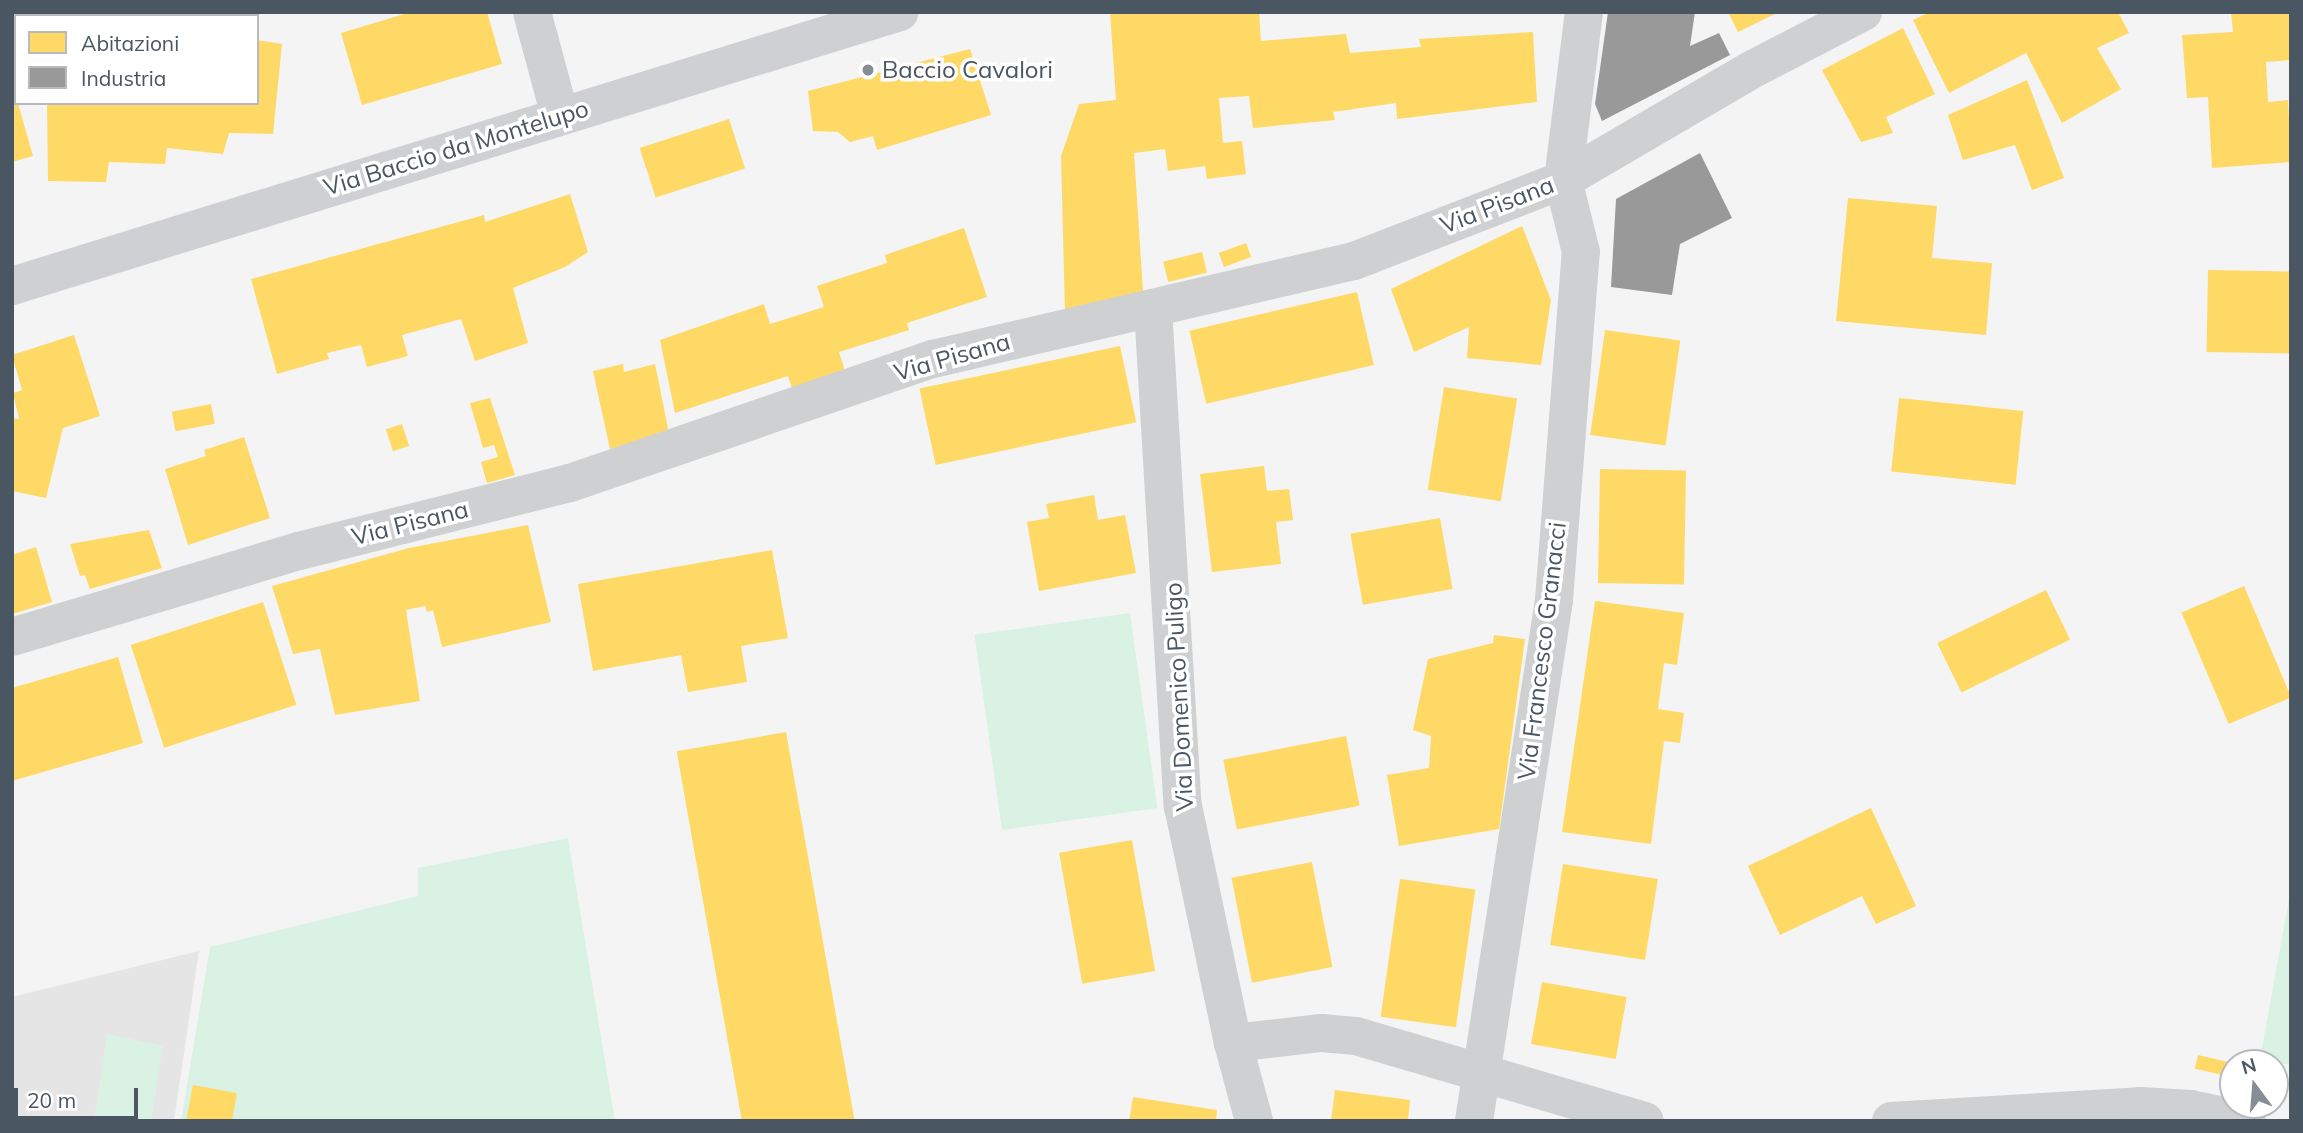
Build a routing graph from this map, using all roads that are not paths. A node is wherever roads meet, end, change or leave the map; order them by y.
1 (531, 12) edge
2 (900, 12) edge
3 (1584, 12) edge
4 (1863, 12) edge
5 (560, 116) junction
6 (1563, 180) junction
7 (12, 286) edge
8 (1153, 308) junction
9 (12, 637) edge
10 (1233, 1044) junction
11 (1480, 1074) junction
12 (1254, 1121) edge
13 (1474, 1121) edge
14 (1645, 1121) edge
15 (1891, 1121) edge
16 (2247, 1121) edge

1 - 5 street
2 - 5 street, Via Baccio da Montelupo
3 - 6 street
4 - 6 street, Via Pisana
5 - 7 street, Via Baccio da Montelupo
6 - 8 street, Via Pisana
6 - 11 street, Via Francesco Granacci
8 - 9 street, Via Pisana
8 - 10 street, Via Domenico Puligo
10 - 11 street
10 - 12 street, Via Domenico Puligo
11 - 13 street, Via Francesco Granacci
11 - 14 street
15 - 16 street

